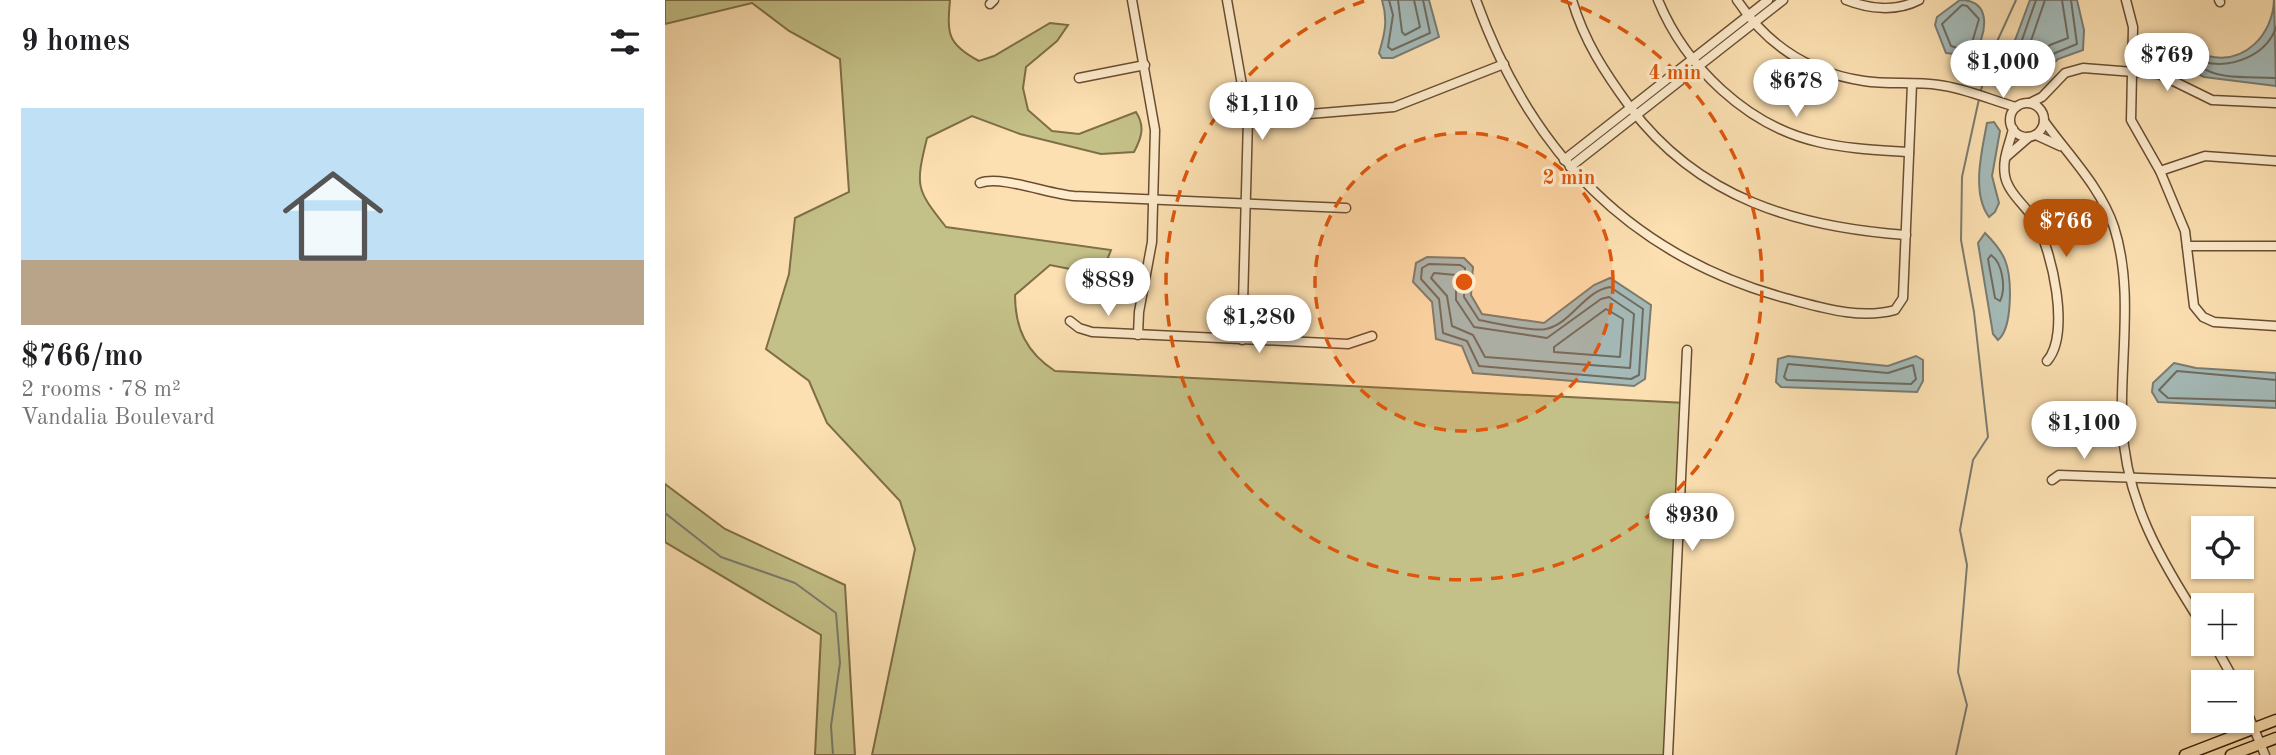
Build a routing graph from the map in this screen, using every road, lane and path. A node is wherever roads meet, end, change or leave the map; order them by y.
1 (1132, 0) edge
2 (1227, 0) edge
3 (1476, 0) edge
4 (1573, 0) edge
5 (1658, 0) edge
6 (1737, 0) edge
7 (1768, 0) edge
8 (1783, 0) edge
9 (1846, 0) edge
10 (1919, 0) edge
11 (2126, 0) edge
12 (1747, 16) junction
13 (1755, 24) junction
14 (1693, 56) junction
15 (1504, 64) junction
16 (1145, 65) junction
17 (1700, 66) junction
18 (2130, 72) junction
19 (1079, 78) dead end
20 (1912, 84) junction
21 (2050, 87) junction
22 (1997, 102) junction
23 (2030, 103) junction
24 (2276, 103) edge
25 (1630, 107) junction
26 (2016, 107) junction
27 (2041, 111) junction
28 (1636, 116) junction
29 (1248, 118) junction
30 (2044, 121) junction
31 (2011, 126) junction
32 (2033, 136) junction
33 (2063, 147) junction
34 (1909, 152) junction
35 (2004, 159) junction
36 (1564, 160) junction
37 (2276, 161) edge
38 (1570, 167) junction
39 (2160, 171) junction
40 (980, 183) dead end
41 (1153, 201) junction
42 (1246, 205) junction
43 (1346, 208) dead end
44 (1906, 234) junction
45 (2187, 246) junction
46 (2276, 246) edge
47 (1070, 321) dead end
48 (2276, 326) edge
49 (1138, 335) junction
50 (1372, 336) dead end
51 (1242, 340) junction
52 (1687, 350) dead end
53 (2047, 361) dead end
54 (2128, 477) junction
55 (2052, 481) dead end
56 (2276, 483) edge
57 (2191, 606) edge
58 (2276, 720) edge
59 (2254, 729) joint
60 (2243, 733) edge
61 (2276, 738) edge
62 (2261, 744) junction
63 (1668, 755) edge
64 (2185, 755) edge
65 (2231, 755) edge
66 (2265, 755) edge

1 - 16 street
2 - 29 street
3 - 15 street
4 - 25 street
5 - 14 street
6 - 12 street
7 - 12 street
8 - 13 street
9 - 10 street
11 - 18 street
12 - 13 street
12 - 14 street
13 - 17 street
13 - 20 street
14 - 17 street
14 - 25 street
15 - 29 street
15 - 36 street
16 - 19 street
16 - 41 street
17 - 28 street
17 - 34 street
18 - 21 street
18 - 24 street
18 - 39 street
20 - 22 street
20 - 34 street
21 - 23 street
21 - 27 street
22 - 26 street
22 - 31 street
23 - 26 street
23 - 27 street
25 - 28 street
25 - 36 street
26 - 31 street
27 - 30 street
28 - 38 street
28 - 44 street
29 - 42 street
30 - 32 street
30 - 33 street
31 - 32 street
31 - 35 street
32 - 33 street
32 - 35 street
33 - 54 street
34 - 44 street
35 - 53 street
36 - 38 street
37 - 39 street
38 - 44 street
39 - 45 street
40 - 41 street
41 - 42 street
41 - 49 street
42 - 43 street
42 - 51 street
45 - 46 street
45 - 48 street
47 - 49 street
49 - 51 street
50 - 51 street
52 - 63 street
54 - 55 street
54 - 56 street
54 - 57 street
58 - 59 main road
59 - 62 street
60 - 64 main road
61 - 62 main road
62 - 65 main road
62 - 66 street

